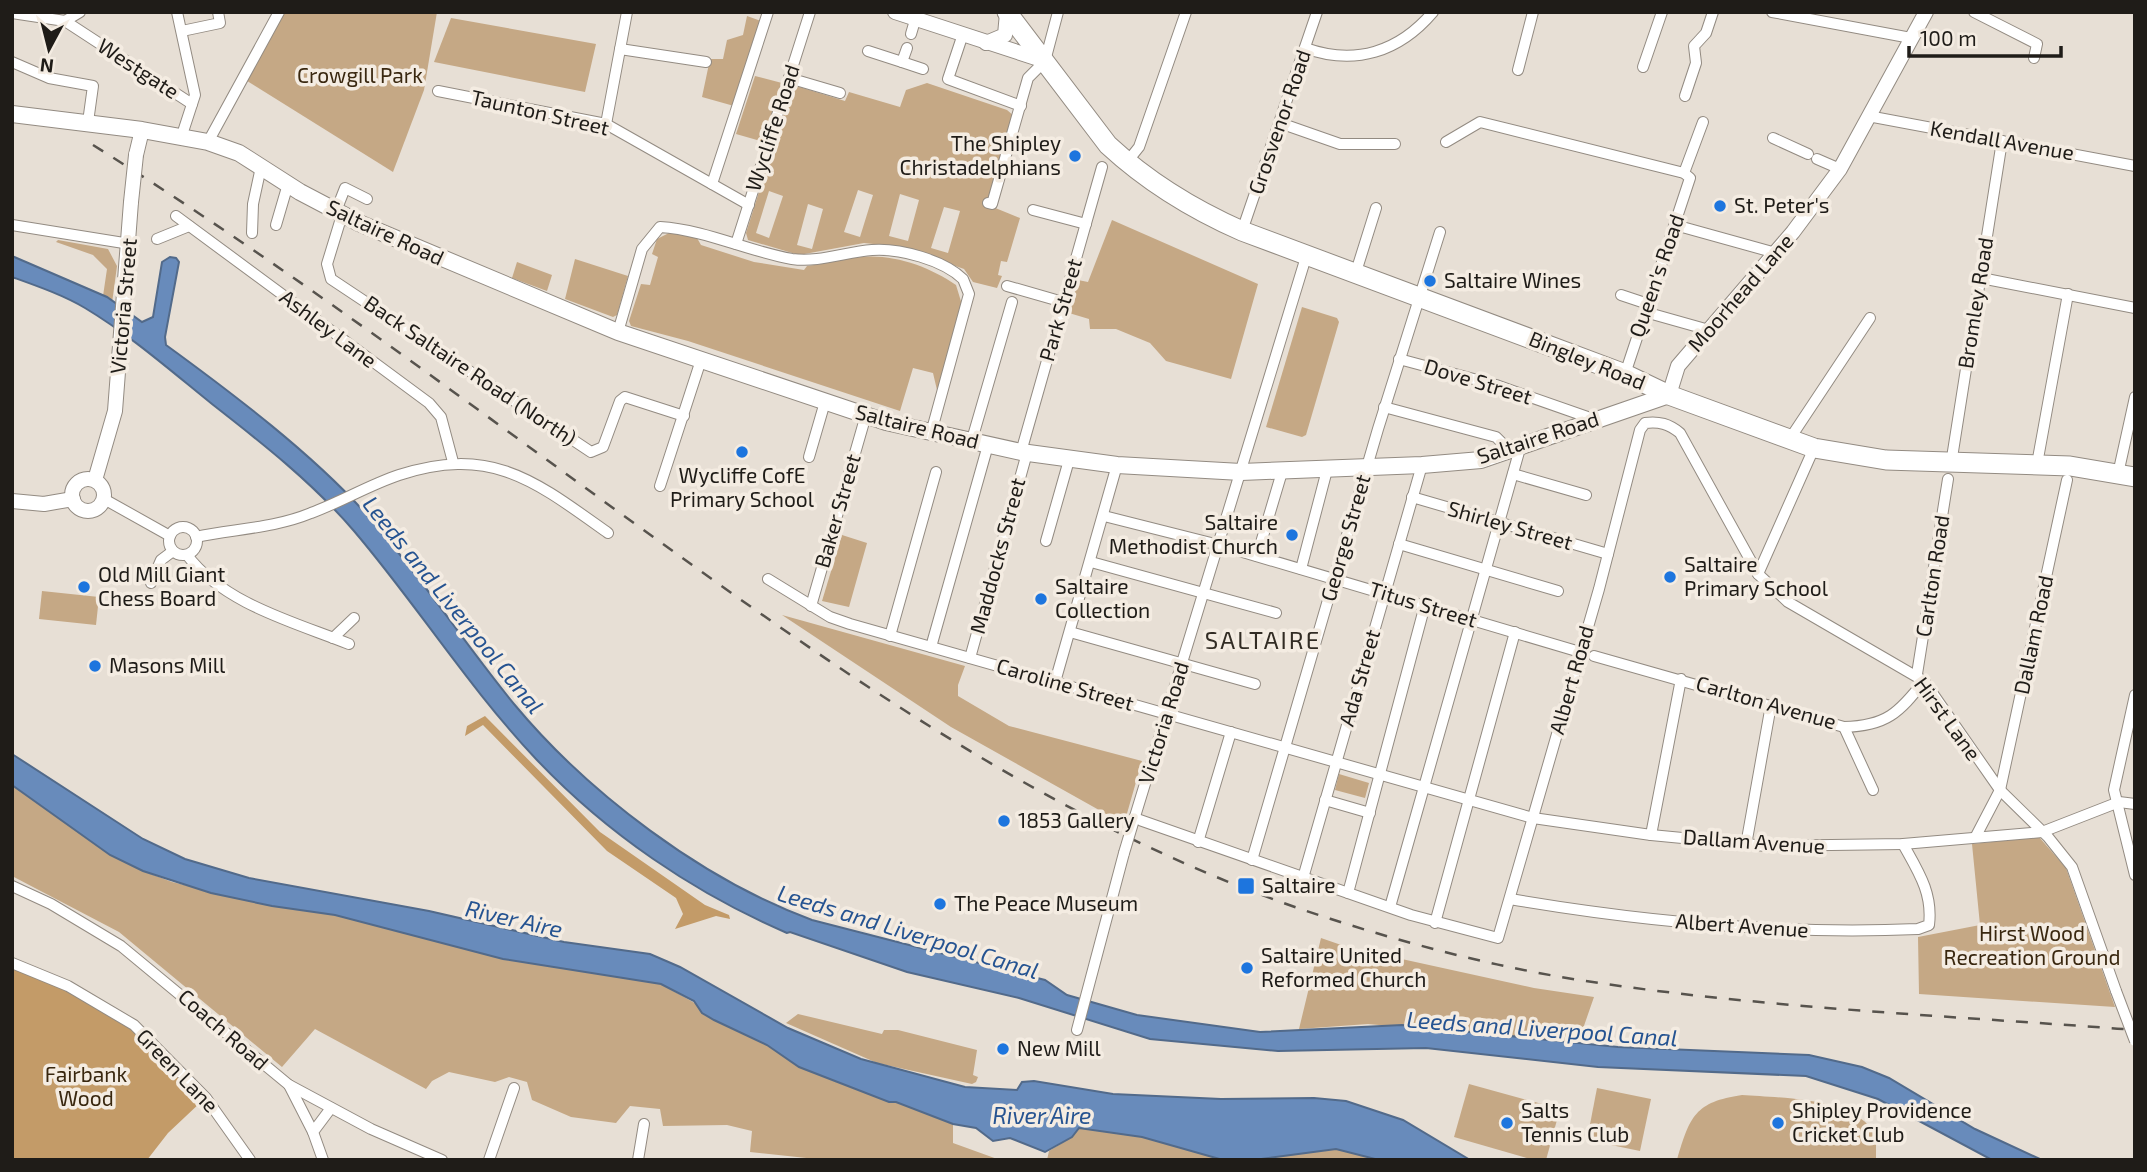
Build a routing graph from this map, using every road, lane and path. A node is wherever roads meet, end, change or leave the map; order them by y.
1 (80, 12) edge
2 (177, 12) edge
3 (218, 12) edge
4 (279, 12) edge
5 (627, 12) edge
6 (768, 12) edge
7 (810, 12) edge
8 (895, 12) edge
9 (1007, 12) edge
10 (1058, 12) edge
11 (1186, 12) edge
12 (1317, 12) edge
13 (1433, 12) edge
14 (1533, 12) edge
15 (1661, 12) edge
16 (1713, 12) edge
17 (1772, 12) edge
18 (1926, 12) edge
19 (1974, 12) edge
20 (12, 13) edge
21 (916, 17) junction
22 (65, 21) junction
23 (183, 31) junction
24 (911, 34) dead end
25 (963, 34) junction
26 (1911, 38) junction
27 (986, 43) junction
28 (907, 48) dead end
29 (1305, 48) junction
30 (620, 49) junction
31 (868, 51) dead end
32 (2034, 58) dead end
33 (1045, 61) junction
34 (12, 62) edge
35 (706, 62) dead end
36 (902, 62) junction
37 (1643, 66) dead end
38 (923, 69) dead end
39 (1518, 70) dead end
40 (789, 78) junction
41 (438, 91) dead end
42 (840, 93) dead end
43 (1685, 96) dead end
44 (192, 104) junction
45 (1021, 106) junction
46 (16, 111) edge
47 (1868, 116) junction
48 (88, 122) junction
49 (1703, 122) dead end
50 (1280, 123) junction
51 (606, 124) junction
52 (142, 130) junction
53 (181, 138) junction
54 (1773, 138) dead end
55 (2002, 141) junction
56 (208, 142) junction
57 (1446, 142) dead end
58 (1395, 144) dead end
59 (1127, 162) junction
60 (2135, 166) edge
61 (261, 167) junction
62 (1102, 167) dead end
63 (1840, 169) junction
64 (1687, 176) junction
65 (288, 184) junction
66 (712, 184) junction
67 (367, 199) dead end
68 (988, 203) dead end
69 (748, 205) junction
70 (1376, 208) dead end
71 (1033, 210) dead end
72 (339, 213) junction
73 (176, 216) dead end
74 (1086, 224) junction
75 (12, 225) edge
76 (276, 225) dead end
77 (1675, 225) junction
78 (189, 226) junction
79 (1242, 231) junction
80 (1440, 232) dead end
81 (252, 233) dead end
82 (157, 239) dead end
83 (130, 244) junction
84 (736, 244) junction
85 (1776, 253) junction
86 (1306, 257) junction
87 (1355, 275) junction
88 (1981, 278) junction
89 (1007, 286) dead end
90 (2068, 294) junction
91 (1621, 295) dead end
92 (1418, 298) junction
93 (1012, 302) dead end
94 (1063, 303) junction
95 (1647, 308) junction
96 (2135, 308) edge
97 (1870, 318) dead end
98 (1709, 330) junction
99 (618, 332) junction
100 (1399, 359) junction
101 (701, 360) junction
102 (1625, 374) junction
103 (1669, 395) junction
104 (2135, 397) edge
105 (825, 402) junction
106 (1384, 407) junction
107 (866, 415) junction
108 (684, 416) junction
109 (1596, 420) junction
110 (1645, 423) joint
111 (931, 433) junction
112 (1789, 440) junction
113 (971, 443) junction
114 (988, 445) junction
115 (1515, 448) junction
116 (1814, 448) junction
117 (1024, 453) junction
118 (809, 457) dead end
119 (1069, 460) junction
120 (453, 461) junction
121 (2037, 464) junction
122 (1118, 465) junction
123 (1422, 466) junction
124 (1366, 469) junction
125 (1327, 470) junction
126 (1950, 471) junction
127 (936, 472) dead end
128 (1241, 472) junction
129 (1282, 472) junction
130 (1513, 474) junction
131 (2126, 475) edge
132 (95, 480) junction
133 (2067, 480) dead end
134 (660, 486) dead end
135 (1586, 495) dead end
136 (1412, 497) junction
137 (72, 499) junction
138 (104, 499) junction
139 (12, 501) edge
140 (1104, 516) junction
141 (1499, 523) junction
142 (608, 533) dead end
143 (170, 536) junction
144 (197, 537) junction
145 (1046, 541) dead end
146 (1399, 544) junction
147 (1219, 545) junction
148 (173, 551) junction
149 (187, 555) junction
150 (1608, 555) junction
151 (1257, 556) junction
152 (1091, 562) junction
153 (1301, 569) junction
154 (1486, 569) junction
155 (1758, 574) junction
156 (768, 579) dead end
157 (1335, 579) junction
158 (152, 583) dead end
159 (1558, 590) dead end
160 (1384, 593) junction
161 (1205, 594) junction
162 (1425, 605) junction
163 (811, 606) junction
164 (1276, 613) dead end
165 (354, 618) dead end
166 (1472, 619) junction
167 (1070, 632) junction
168 (1515, 632) junction
169 (890, 636) junction
170 (333, 638) junction
171 (349, 644) dead end
172 (931, 647) junction
173 (1580, 652) junction
174 (1594, 656) dead end
175 (970, 658) junction
176 (1182, 665) junction
177 (1920, 678) junction
178 (1681, 679) junction
179 (1055, 682) junction
180 (1255, 684) dead end
181 (2135, 695) edge
182 (1771, 705) junction
183 (1167, 714) junction
184 (1844, 727) junction
185 (1231, 732) junction
186 (1285, 748) junction
187 (1336, 762) junction
188 (1381, 775) junction
189 (1424, 787) junction
190 (1873, 790) dead end
191 (2000, 790) junction
192 (2135, 797) edge
193 (1468, 799) junction
194 (1325, 800) junction
195 (2119, 802) junction
196 (2135, 804) edge
197 (1370, 814) junction
198 (1533, 818) junction
199 (1134, 821) junction
200 (2042, 832) junction
201 (1651, 835) junction
202 (1976, 836) junction
203 (1198, 842) junction
204 (1903, 844) junction
205 (1746, 845) junction
206 (1252, 860) junction
207 (2135, 875) edge
208 (1303, 878) junction
209 (12, 886) edge
210 (1348, 893) junction
211 (1510, 899) junction
212 (1390, 907) junction
213 (1435, 923) junction
214 (12, 963) edge
215 (1077, 1028) dead end
216 (2135, 1041) edge
217 (289, 1085) junction
218 (514, 1088) dead end
219 (331, 1108) junction
220 (644, 1124) dead end
221 (313, 1132) junction
222 (250, 1160) edge
223 (323, 1160) edge
224 (443, 1160) edge
225 (489, 1160) edge
226 (638, 1160) edge

1 - 22 street
2 - 23 street
3 - 23 street
4 - 56 street
5 - 30 street
6 - 66 street
7 - 40 street, Wycliffe Road
8 - 21 street
9 - 27 street
9 - 33 highway, Bingley Road
10 - 33 street
11 - 59 street
12 - 29 street, Grosvenor Road
13 - 29 street
14 - 39 street
15 - 37 street
16 - 43 street
17 - 26 street
18 - 26 street, Moorhead Lane
19 - 32 street
20 - 22 street, Westgate
21 - 24 street
21 - 25 street
22 - 44 street, Westgate
23 - 44 street
25 - 27 street
25 - 45 street
26 - 47 street, Moorhead Lane
27 - 33 street
28 - 36 street
29 - 50 street, Grosvenor Road
30 - 35 street
30 - 51 street
31 - 36 street
33 - 45 street
33 - 59 highway, Bingley Road
34 - 48 street
36 - 38 street
40 - 42 street
40 - 69 street, Wycliffe Road
41 - 51 street, Taunton Street
44 - 53 street, Westgate
45 - 68 street
46 - 48 main road, Saltaire Road
47 - 55 street, Kendall Avenue
47 - 63 street, Moorhead Lane
48 - 52 main road, Saltaire Road
49 - 64 street, Queen's Road
50 - 58 street
50 - 79 street, Grosvenor Road
51 - 66 street, Taunton Street
52 - 53 main road, Saltaire Road
52 - 83 street, Victoria Street, bridge
53 - 56 main road, Saltaire Road
54 - 63 street
55 - 60 street, Kendall Avenue
55 - 88 street, Bromley Road
56 - 61 main road, Saltaire Road
57 - 64 street
59 - 79 highway, Bingley Road
61 - 65 main road, Saltaire Road
61 - 81 street
62 - 74 street, Park Street
63 - 85 street, Moorhead Lane
64 - 77 street, Queen's Road
65 - 72 main road, Saltaire Road
65 - 76 street
66 - 69 street, Taunton Street
67 - 72 street
69 - 84 street, Wycliffe Road
70 - 87 street
71 - 74 street
72 - 99 main road, Saltaire Road
72 - 108 street, Back Saltaire Road (North)
73 - 78 street, Ashley Lane
74 - 94 street, Park Street
75 - 83 street
77 - 85 street
77 - 95 street, Queen's Road
78 - 82 street
78 - 120 street, Ashley Lane
79 - 86 highway, Bingley Road
80 - 92 street, George Street
83 - 132 street, Victoria Street
84 - 99 street
84 - 111 street
85 - 98 street, Moorhead Lane
86 - 87 highway, Bingley Road
86 - 128 street, Victoria Road
87 - 92 highway, Bingley Road
88 - 90 street
88 - 126 street, Bromley Road
89 - 94 street
90 - 96 street
90 - 121 street
91 - 95 street
92 - 100 street, George Street
92 - 102 highway, Bingley Road
93 - 113 street
94 - 117 street, Park Street
95 - 98 street
95 - 102 street, Queen's Road
97 - 112 street
98 - 103 street, Moorhead Lane
99 - 101 main road, Saltaire Road
100 - 106 street, George Street
100 - 109 street, Dove Street
101 - 105 main road, Saltaire Road
101 - 108 street
102 - 103 highway, Bingley Road
103 - 109 main road, Saltaire Road
103 - 112 highway, Bingley Road
104 - 131 street
105 - 107 main road, Saltaire Road
105 - 118 street
106 - 115 street
106 - 124 street, George Street
107 - 111 main road, Saltaire Road
107 - 163 street, Baker Street
108 - 134 street
109 - 115 main road, Saltaire Road
110 - 150 street, Albert Road
110 - 155 street, Hirst Lane
111 - 113 main road, Saltaire Road
112 - 116 highway, Bingley Road
113 - 114 main road, Saltaire Road
114 - 117 main road, Saltaire Road
114 - 172 street
115 - 123 main road, Saltaire Road
115 - 130 street
116 - 126 highway, Bingley Road
116 - 155 street
117 - 119 main road, Saltaire Road
117 - 175 street, Maddocks Street
119 - 122 main road, Saltaire Road
119 - 145 street
120 - 142 street
120 - 144 street
121 - 126 highway, Bingley Road
121 - 131 highway, Bingley Road
122 - 128 main road, Saltaire Road
122 - 140 street
123 - 124 main road, Saltaire Road
123 - 136 street, Ada Street
124 - 125 main road, Saltaire Road
124 - 157 street, George Street
125 - 129 main road, Saltaire Road
125 - 153 street
126 - 177 street, Carlton Road
127 - 169 street
128 - 129 main road, Saltaire Road
128 - 147 street, Victoria Road
129 - 151 street
130 - 135 street
130 - 141 street
132 - 137 street
132 - 138 street
133 - 191 street, Dallam Road
136 - 141 street, Shirley Street
136 - 146 street, Ada Street
137 - 138 street
137 - 139 street
138 - 143 street
140 - 147 street, Titus Street
140 - 152 street
141 - 150 street, Shirley Street
141 - 154 street
143 - 144 street
143 - 148 street
144 - 149 street
146 - 154 street
146 - 160 street, Ada Street
147 - 151 street, Titus Street
147 - 161 street, Victoria Road
148 - 149 street
148 - 158 street
149 - 170 street
150 - 173 street, Albert Road
151 - 153 street, Titus Street
152 - 161 street
152 - 167 street
153 - 157 street, Titus Street
154 - 159 street
154 - 166 street
155 - 177 street, Hirst Lane
156 - 163 street, Caroline Street
157 - 160 street, Titus Street
157 - 186 street, George Street
160 - 162 street, Titus Street
160 - 187 street, Ada Street
161 - 164 street
161 - 176 street, Victoria Road
162 - 166 street, Titus Street
162 - 188 street
163 - 169 street, Caroline Street
165 - 170 street
166 - 168 street, Titus Street
166 - 189 street
167 - 176 street
167 - 179 street
168 - 173 street, Titus Street
168 - 193 street
169 - 172 street, Caroline Street
170 - 171 street
172 - 175 street, Caroline Street
173 - 198 street, Albert Road
174 - 178 street, Carlton Avenue
175 - 179 street, Caroline Street
176 - 180 street
176 - 183 street, Victoria Road
177 - 184 street, Carlton Avenue
177 - 191 street, Hirst Lane
178 - 182 street, Carlton Avenue
178 - 201 street
179 - 183 street, Caroline Street
181 - 195 street
182 - 184 street, Carlton Avenue
182 - 205 street
183 - 185 street, Caroline Street
183 - 199 street, Victoria Road
184 - 190 street
185 - 186 street, Caroline Street
185 - 203 street
186 - 187 street, Caroline Street
186 - 206 street, George Street
187 - 188 street, Caroline Street
187 - 194 street, Ada Street
188 - 189 street, Caroline Street
188 - 197 street
189 - 193 street, Caroline Street
189 - 212 street
191 - 200 street, Hirst Lane
191 - 202 street
192 - 195 street, Dallam Avenue
193 - 198 street, Caroline Street
193 - 213 street
194 - 197 street
194 - 208 street, Ada Street
195 - 196 street
195 - 200 street, Dallam Avenue
195 - 207 street
197 - 210 street
198 - 201 street, Dallam Avenue
198 - 211 street, Albert Road
199 - 203 street
199 - 215 street, Victoria Road, bridge
200 - 202 street, Dallam Avenue
200 - 216 street, Hirst Lane, bridge
201 - 205 street, Dallam Avenue
202 - 204 street, Dallam Avenue
203 - 206 street
204 - 205 street, Dallam Avenue
204 - 211 street, Albert Avenue
206 - 208 street
208 - 210 street
209 - 217 street, Coach Road
210 - 212 street
211 - 213 street, Albert Road
212 - 213 street
214 - 222 street, Green Lane
217 - 219 street, Coach Road
217 - 221 street
218 - 225 street
219 - 221 street
219 - 224 street, Coach Road
220 - 226 street
221 - 223 street

